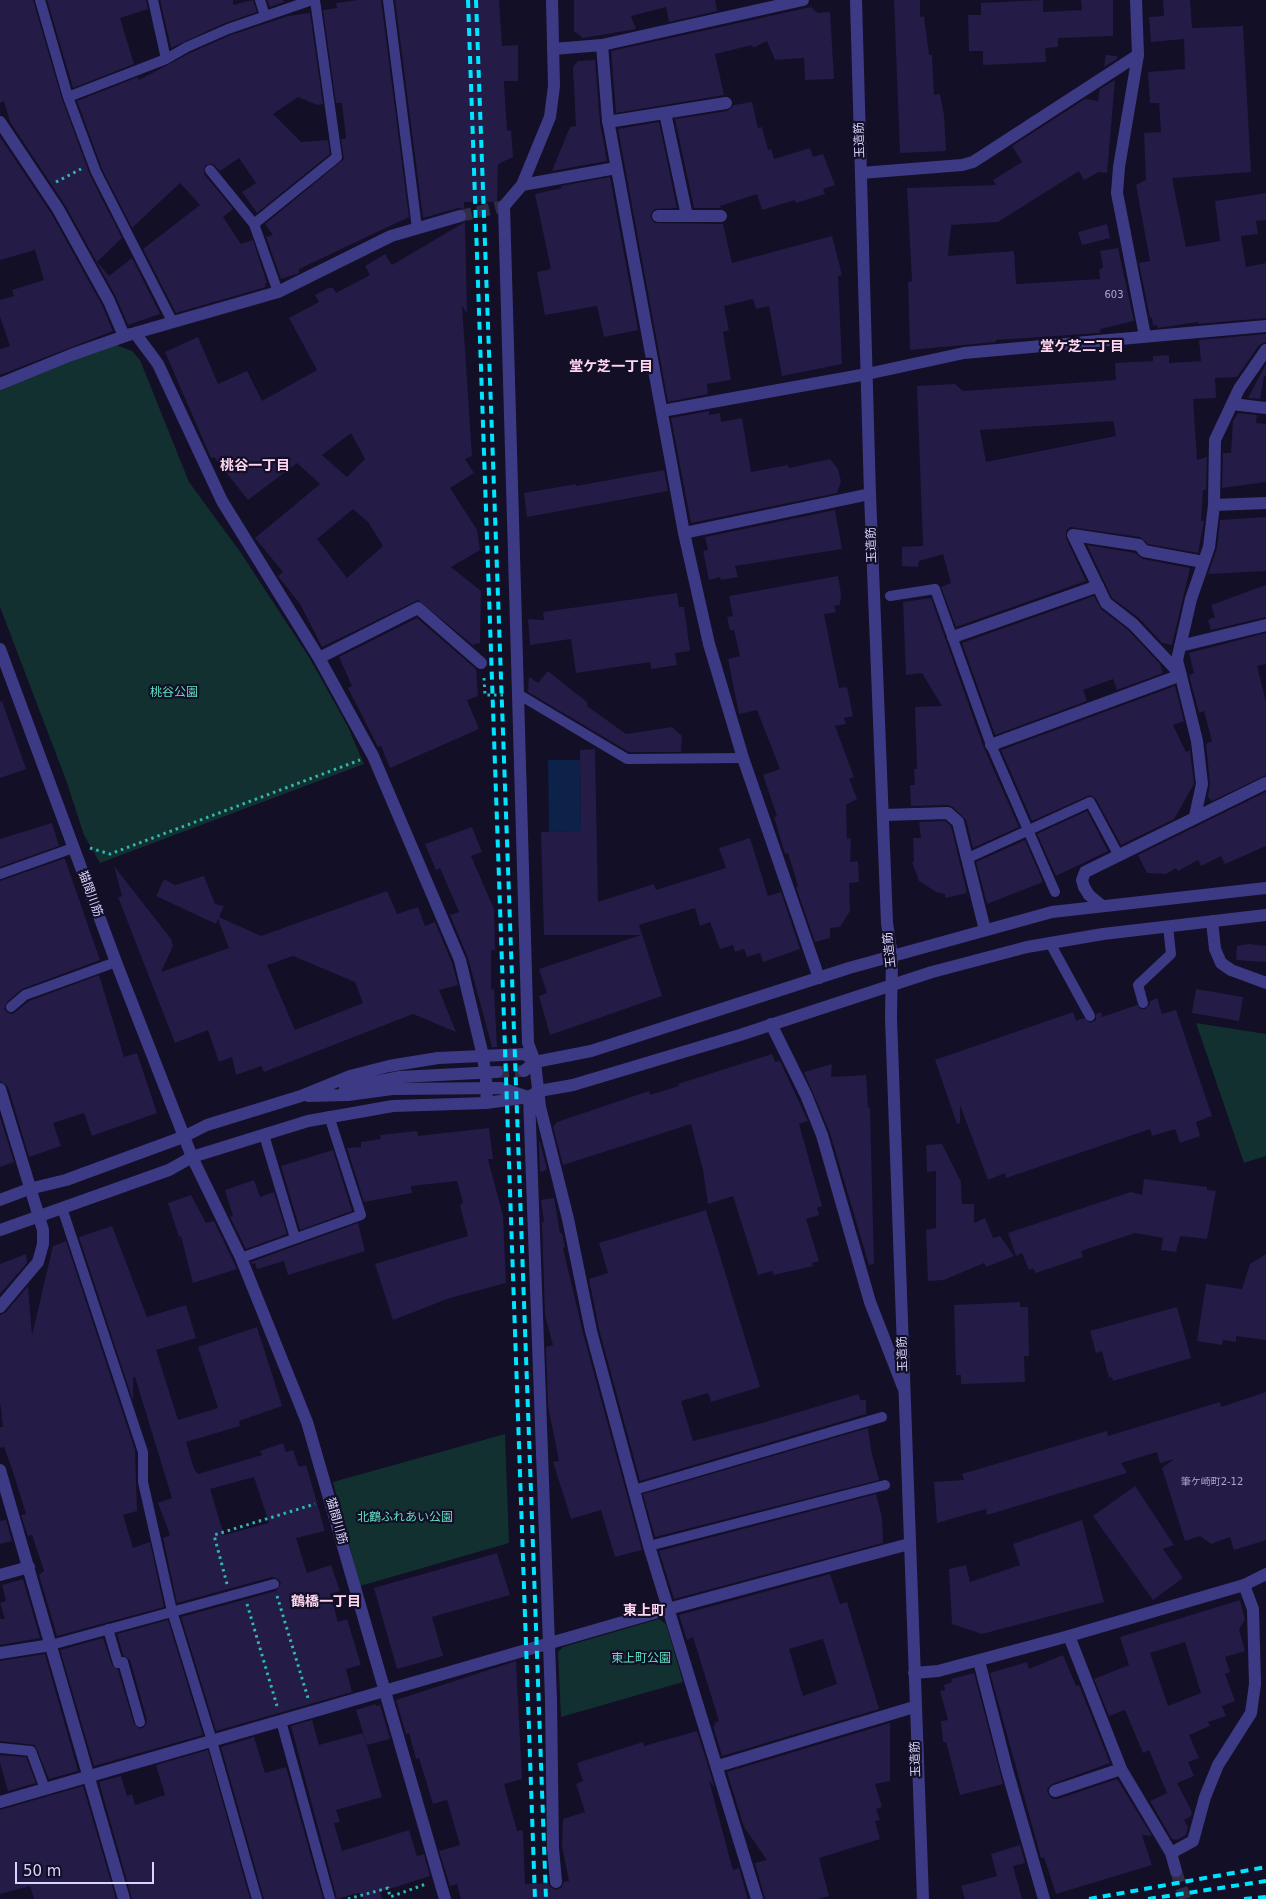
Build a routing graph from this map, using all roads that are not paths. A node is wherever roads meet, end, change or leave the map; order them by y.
1 (40, 0) edge
2 (153, 0) edge
3 (260, 0) edge
4 (314, 0) edge
5 (388, 0) edge
6 (552, 0) edge
7 (803, 0) edge
8 (856, 0) edge
9 (1136, 0) edge
10 (265, 16) junction
11 (602, 46) junction
12 (553, 50) junction
13 (1138, 56) junction
14 (166, 59) junction
15 (68, 97) junction
16 (726, 103) dead end
17 (665, 113) junction
18 (0, 122) edge
19 (608, 122) junction
20 (616, 168) junction
21 (210, 170) dead end
22 (862, 173) junction
23 (522, 185) junction
24 (460, 216) tunnel mouth
25 (658, 216) dead end
26 (687, 216) junction
27 (721, 216) dead end
28 (254, 224) junction
29 (417, 228) junction
30 (278, 292) junction
31 (172, 322) junction
32 (1266, 326) edge
33 (130, 335) junction
34 (1144, 336) junction
35 (1266, 350) edge
36 (867, 374) junction
37 (0, 384) edge
38 (1232, 404) junction
39 (1266, 408) edge
40 (662, 411) junction
41 (870, 494) junction
42 (1266, 503) edge
43 (1214, 504) junction
44 (684, 533) junction
45 (1203, 562) junction
46 (1098, 586) junction
47 (890, 596) dead end
48 (1266, 625) edge
49 (953, 638) junction
50 (1180, 646) junction
51 (0, 649) edge
52 (319, 658) junction
53 (481, 663) road end
54 (1181, 675) junction
55 (518, 694) junction
56 (991, 745) junction
57 (743, 758) junction
58 (1266, 783) edge
59 (884, 815) junction
60 (1195, 816) junction
61 (1029, 831) junction
62 (74, 850) junction
63 (1119, 856) junction
64 (968, 858) junction
65 (0, 874) edge
66 (1266, 888) edge
67 (1055, 892) dead end
68 (1101, 905) junction
69 (1266, 915) edge
70 (1212, 921) junction
71 (1168, 926) junction
72 (985, 930) junction
73 (1050, 943) junction
74 (892, 956) junction
75 (116, 962) junction
76 (819, 978) junction
77 (1266, 984) edge
78 (892, 987) junction
79 (1143, 1003) dead end
80 (11, 1007) dead end
81 (1090, 1016) dead end
82 (771, 1024) junction
83 (483, 1056) junction
84 (535, 1062) junction
85 (524, 1071) tunnel mouth
86 (491, 1072) junction
87 (0, 1089) edge
88 (487, 1089) junction
89 (534, 1094) junction
90 (301, 1096) junction
91 (486, 1102) junction
92 (329, 1116) junction
93 (264, 1135) junction
94 (183, 1137) junction
95 (192, 1157) junction
96 (29, 1189) junction
97 (0, 1200) edge
98 (62, 1208) junction
99 (38, 1216) junction
100 (0, 1230) edge
101 (295, 1238) junction
102 (241, 1258) junction
103 (0, 1306) edge
104 (904, 1390) junction
105 (882, 1417) dead end
106 (0, 1470) edge
107 (884, 1485) dead end
108 (634, 1490) junction
109 (909, 1544) junction
110 (649, 1546) junction
111 (29, 1567) junction
112 (1266, 1574) edge
113 (0, 1575) edge
114 (274, 1584) road end
115 (1244, 1584) junction
116 (668, 1609) junction
117 (172, 1611) junction
118 (108, 1629) junction
119 (1069, 1636) junction
120 (548, 1644) junction
121 (51, 1645) junction
122 (0, 1653) edge
123 (979, 1661) junction
124 (914, 1673) junction
125 (383, 1691) junction
126 (914, 1707) junction
127 (140, 1722) dead end
128 (281, 1722) junction
129 (212, 1741) junction
130 (0, 1748) edge
131 (718, 1766) junction
132 (1121, 1769) junction
133 (90, 1777) junction
134 (45, 1789) junction
135 (1055, 1790) dead end
136 (0, 1802) edge
137 (1171, 1853) junction
138 (1176, 1872) tunnel mouth
139 (556, 1882) dead end
140 (124, 1899) edge
141 (257, 1899) edge
142 (330, 1899) edge
143 (445, 1899) edge
144 (757, 1899) edge
145 (922, 1899) edge
146 (1044, 1899) edge

1 - 15 lane
2 - 14 lane
3 - 10 lane
4 - 10 lane
4 - 28 lane
5 - 29 lane
6 - 12 street
7 - 11 street
8 - 22 street, 玉造筋
9 - 13 street
10 - 14 lane
11 - 12 street
11 - 19 street
12 - 23 street
13 - 22 street
13 - 34 street
14 - 15 lane
15 - 31 lane
16 - 17 street
17 - 19 street
17 - 26 street
18 - 33 street
19 - 20 street
20 - 23 street
20 - 40 street
21 - 28 lane
22 - 36 street, 玉造筋
23 - 55 street
24 - 29 street
25 - 26 street
26 - 27 street
28 - 30 lane
29 - 30 street
30 - 31 street
31 - 33 street
32 - 34 street
33 - 37 street
33 - 52 street
34 - 36 street
35 - 38 street
36 - 40 street
36 - 41 street, 玉造筋
38 - 39 street
38 - 43 street
40 - 44 street
41 - 44 street
41 - 59 street, 玉造筋
42 - 43 street
43 - 45 street
44 - 57 street
45 - 46 street
45 - 50 street
46 - 49 street
46 - 54 street
47 - 49 lane
48 - 50 street
49 - 56 lane
50 - 54 street
51 - 62 street, 猫間川筋
52 - 53 street
52 - 83 street
54 - 56 street
54 - 60 street
55 - 57 lane
55 - 84 street
56 - 61 lane
57 - 76 street
58 - 60 street
59 - 64 street
59 - 74 street, 玉造筋
60 - 63 street
61 - 63 lane
61 - 64 lane
61 - 67 lane
62 - 65 lane
62 - 75 street, 猫間川筋
63 - 68 street
64 - 72 street
66 - 68 street
68 - 72 street
69 - 70 street
70 - 71 street
70 - 77 street
71 - 73 street
71 - 79 lane
72 - 74 street
73 - 78 street
73 - 81 lane
74 - 76 street
74 - 78 street, 玉造筋
75 - 80 lane
75 - 94 street, 猫間川筋
76 - 84 street
78 - 82 street
78 - 104 street, 玉造筋
82 - 89 street
82 - 104 street
83 - 84 street
83 - 86 street
83 - 90 street
84 - 85 street
84 - 89 street
86 - 88 street
86 - 90 street
87 - 96 street
88 - 89 street
88 - 90 street
88 - 91 street
89 - 91 street
89 - 108 street
89 - 120 street
90 - 94 street
91 - 92 street
92 - 93 street
92 - 101 lane
93 - 95 street
93 - 101 lane
94 - 95 street, 猫間川筋
94 - 96 street
95 - 98 street
95 - 102 street, 猫間川筋
96 - 97 street
96 - 99 street
98 - 99 street
98 - 117 lane
99 - 100 street
99 - 103 street
101 - 102 lane
102 - 125 street, 猫間川筋
104 - 109 street, 玉造筋
105 - 108 lane
106 - 111 street
107 - 110 lane
108 - 110 street
109 - 116 street
109 - 124 street, 玉造筋
110 - 116 street
111 - 113 street
111 - 121 street
112 - 115 street
114 - 117 lane
115 - 119 street
115 - 137 street
116 - 120 street
116 - 131 street
117 - 118 lane
117 - 129 lane
118 - 121 lane
118 - 127 lane
119 - 123 street
119 - 132 street
120 - 125 street
120 - 139 street
121 - 122 street
121 - 133 street
123 - 124 street
123 - 146 street
124 - 126 street, 玉造筋
125 - 128 street
125 - 143 street, 猫間川筋
126 - 131 street
126 - 145 street, 玉造筋
128 - 129 street
128 - 142 lane
129 - 133 street
129 - 141 lane
130 - 134 lane
131 - 144 street
132 - 135 street
132 - 137 street
133 - 134 street
133 - 140 street
134 - 136 street
137 - 138 street

